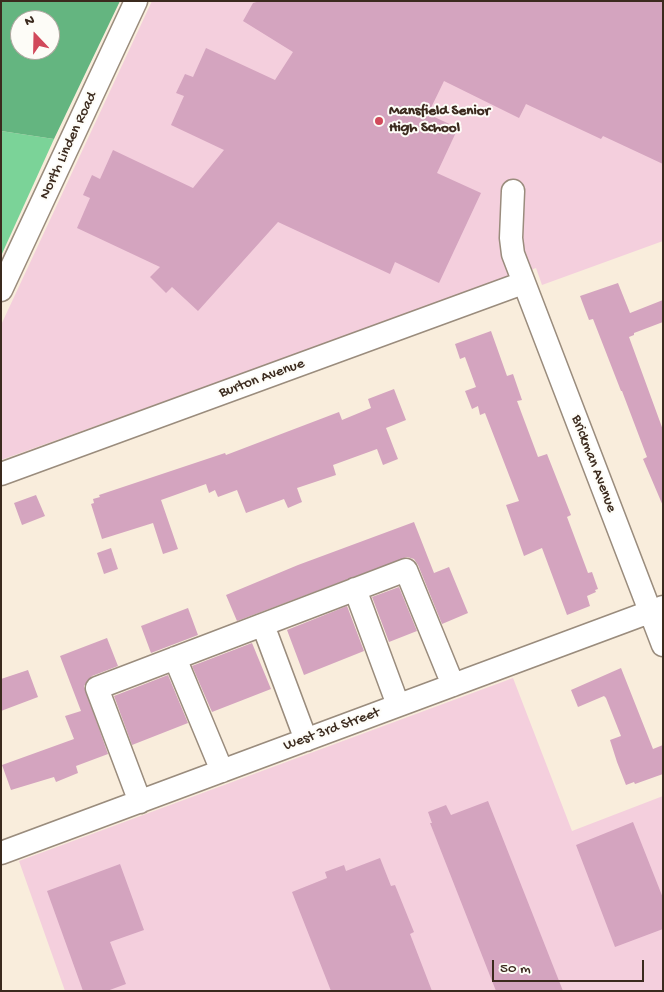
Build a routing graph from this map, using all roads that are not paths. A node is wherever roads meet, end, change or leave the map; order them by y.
1 (136, 1) edge
2 (513, 191) dead end
3 (523, 283) junction
4 (1, 290) edge
5 (1, 474) edge
6 (355, 589) junction
7 (656, 610) edge
8 (263, 625) junction
9 (663, 645) edge
10 (175, 658) junction
11 (453, 685) junction
12 (398, 706) junction
13 (306, 740) junction
14 (222, 771) junction
15 (140, 802) junction
16 (1, 853) edge

1 - 4 street, North Linden Road
2 - 3 street, Brickman Avenue
3 - 5 street, Burton Avenue
3 - 7 street, Brickman Avenue
6 - 8 street
6 - 11 street
6 - 12 street
7 - 9 street, Brickman Avenue
7 - 11 street, West 3rd Street
8 - 10 street
8 - 13 street
10 - 14 street
10 - 15 street
11 - 12 street, West 3rd Street
12 - 13 street, West 3rd Street
13 - 14 street, West 3rd Street
14 - 15 street, West 3rd Street
15 - 16 street, West 3rd Street

